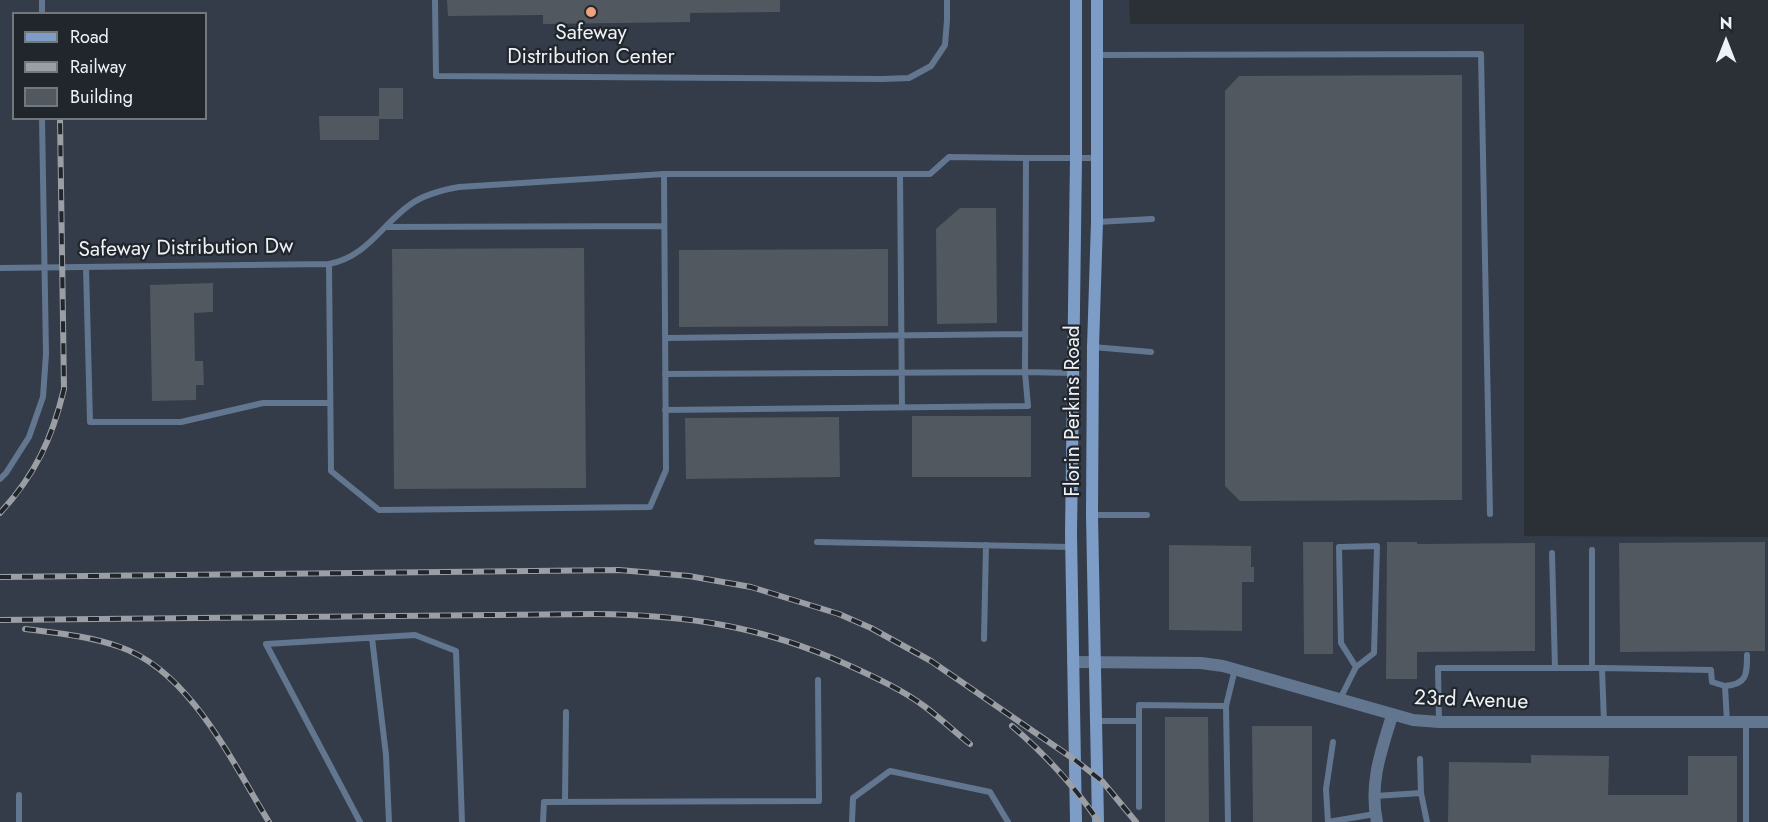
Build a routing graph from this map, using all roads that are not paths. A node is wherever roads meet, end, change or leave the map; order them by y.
1 (435, 0) edge
2 (947, 0) edge
3 (1076, 0) edge
4 (1097, 0) edge
5 (1097, 54) junction
6 (42, 120) edge
7 (1026, 158) junction
8 (1076, 158) junction
9 (1096, 158) junction
10 (664, 174) junction
11 (900, 174) junction
12 (1152, 219) dead end
13 (1097, 222) junction
14 (664, 226) junction
15 (387, 227) junction
16 (329, 264) junction
17 (44, 267) junction
18 (86, 267) junction
19 (0, 268) edge
20 (1025, 334) junction
21 (901, 335) junction
22 (665, 338) junction
23 (1093, 347) junction
24 (1151, 352) dead end
25 (1025, 372) junction
26 (901, 373) junction
27 (1072, 373) junction
28 (665, 374) junction
29 (329, 403) junction
30 (902, 407) junction
31 (665, 410) junction
32 (0, 479) edge
33 (1092, 514) junction
34 (1490, 514) dead end
35 (1146, 515) dead end
36 (817, 542) dead end
37 (986, 545) junction
38 (1071, 547) junction
39 (1592, 550) dead end
40 (1552, 553) dead end
41 (372, 638) junction
42 (984, 639) dead end
43 (1747, 655) dead end
44 (1073, 662) junction
45 (1094, 662) junction
46 (1356, 667) junction
47 (1554, 668) junction
48 (1592, 668) junction
49 (1602, 668) junction
50 (1235, 669) junction
51 (818, 680) dead end
52 (1725, 686) junction
53 (1340, 700) junction
54 (1226, 706) junction
55 (566, 712) dead end
56 (1392, 716) junction
57 (1139, 721) junction
58 (1096, 722) junction
59 (1439, 722) junction
60 (1604, 722) junction
61 (1727, 722) junction
62 (1746, 722) junction
63 (1768, 722) edge
64 (1333, 742) dead end
65 (1420, 759) dead end
66 (1421, 793) junction
67 (19, 795) dead end
68 (1374, 796) junction
69 (565, 801) junction
70 (1139, 807) dead end
71 (1376, 818) edge
72 (19, 822) edge
73 (360, 822) edge
74 (389, 822) edge
75 (462, 822) edge
76 (543, 822) edge
77 (852, 822) edge
78 (1008, 822) edge
79 (1076, 822) edge
80 (1098, 822) edge
81 (1228, 822) edge
82 (1328, 822) edge
83 (1427, 822) edge
84 (1746, 822) edge

1 - 2 lane
3 - 8 main road, Florin Perkins Road
4 - 5 main road, Florin Perkins Road
5 - 9 main road, Florin Perkins Road
5 - 34 lane
6 - 17 lane
7 - 8 lane
7 - 11 lane
7 - 20 lane
8 - 9 lane
8 - 27 main road, Florin Perkins Road
9 - 13 main road, Florin Perkins Road
10 - 11 lane
10 - 14 lane
10 - 15 lane
11 - 21 lane
12 - 13 lane
13 - 23 main road, Florin Perkins Road
14 - 15 lane
14 - 22 lane
15 - 16 lane
16 - 18 lane, Safeway Distribution Dw
16 - 29 lane
17 - 18 lane, Safeway Distribution Dw
17 - 19 lane, Safeway Distribution Dw
17 - 32 lane
18 - 29 lane
20 - 21 lane
20 - 25 lane
21 - 22 lane
21 - 26 lane
22 - 28 lane
23 - 24 lane
23 - 33 main road, Florin Perkins Road
25 - 26 lane
25 - 27 lane
25 - 30 lane
26 - 28 lane
26 - 30 lane
27 - 38 main road, Florin Perkins Road
28 - 31 lane
29 - 31 lane
30 - 31 lane
33 - 35 lane
33 - 45 main road, Florin Perkins Road
36 - 37 lane
37 - 38 lane
37 - 42 lane
38 - 44 main road, Florin Perkins Road
39 - 48 lane
40 - 47 lane
41 - 73 lane
41 - 74 lane
41 - 75 lane
43 - 52 lane
44 - 45 street, 23rd Avenue
44 - 79 main road, Florin Perkins Road
45 - 50 street, 23rd Avenue
45 - 58 main road, Florin Perkins Road
46 - 46 lane
46 - 53 lane
47 - 48 lane
47 - 59 lane
48 - 49 lane
49 - 52 lane
49 - 60 lane
50 - 53 street, 23rd Avenue
50 - 54 lane
51 - 69 lane
52 - 61 lane
53 - 56 street, 23rd Avenue
54 - 57 lane
54 - 81 lane
55 - 69 lane
56 - 59 street, 23rd Avenue
56 - 68 street
57 - 58 lane
57 - 70 lane
58 - 80 main road, Florin Perkins Road
59 - 60 street, 23rd Avenue
60 - 61 street, 23rd Avenue
61 - 62 street, 23rd Avenue
62 - 63 street, 23rd Avenue
62 - 84 lane
64 - 82 lane
65 - 66 lane
66 - 68 lane
66 - 83 lane
67 - 72 lane
68 - 71 street
69 - 76 lane
71 - 82 lane
77 - 78 lane

